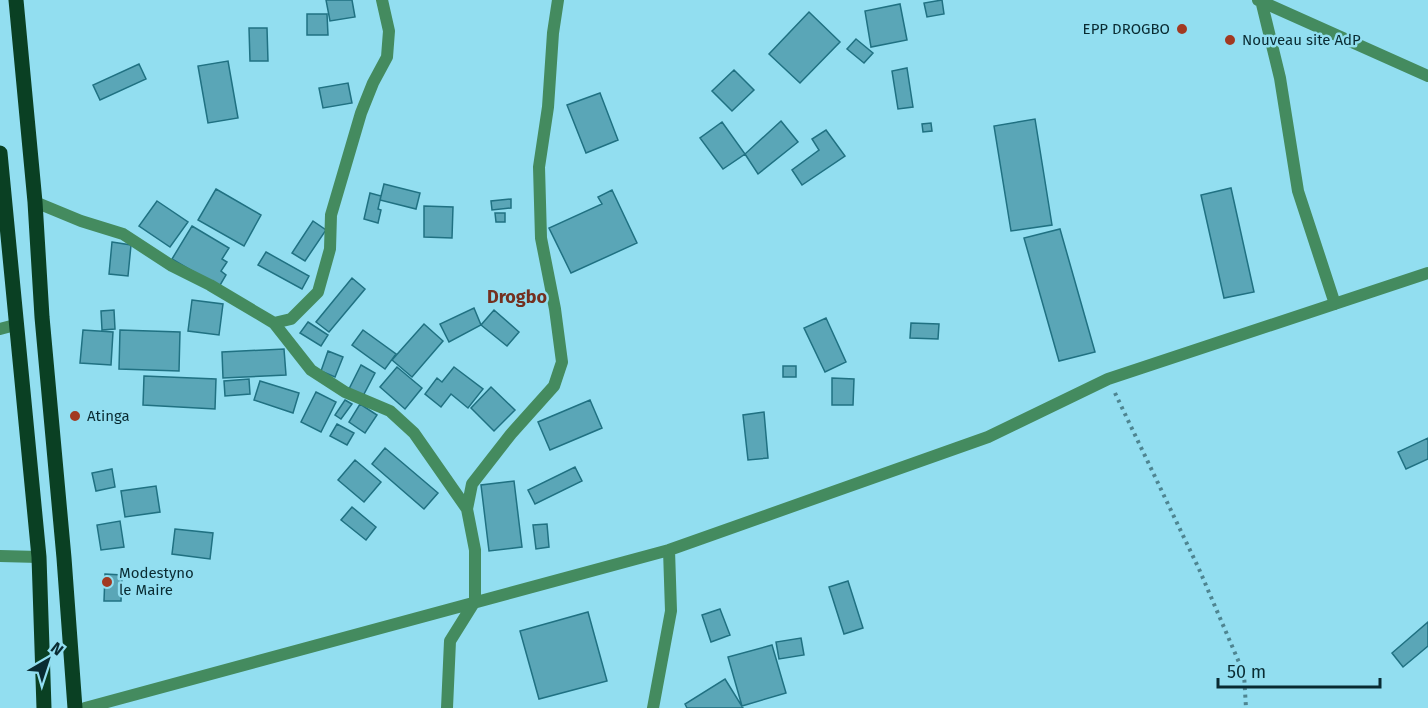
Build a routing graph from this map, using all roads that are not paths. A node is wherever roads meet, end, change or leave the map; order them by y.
1 (16, 0) edge
2 (382, 0) edge
3 (558, 0) edge
4 (1260, 0) edge
5 (1428, 76) edge
6 (0, 153) edge
7 (1, 172) edge
8 (34, 202) junction
9 (1428, 273) edge
10 (1335, 304) junction
11 (274, 323) junction
12 (15, 324) junction
13 (0, 329) edge
14 (467, 509) junction
15 (669, 550) junction
16 (0, 556) edge
17 (39, 557) junction
18 (475, 601) junction
19 (44, 708) edge
20 (75, 708) edge
21 (85, 708) edge
22 (447, 708) edge
23 (653, 708) edge

1 - 8 main road
2 - 11 street
3 - 14 street
4 - 5 street
4 - 10 street
6 - 7 main road
7 - 12 main road
8 - 11 street
8 - 20 main road
9 - 10 street
10 - 15 street
11 - 14 street
12 - 13 street
12 - 17 main road
14 - 18 street
15 - 18 street
15 - 23 street
16 - 17 street
17 - 19 main road
18 - 21 street
18 - 22 street

